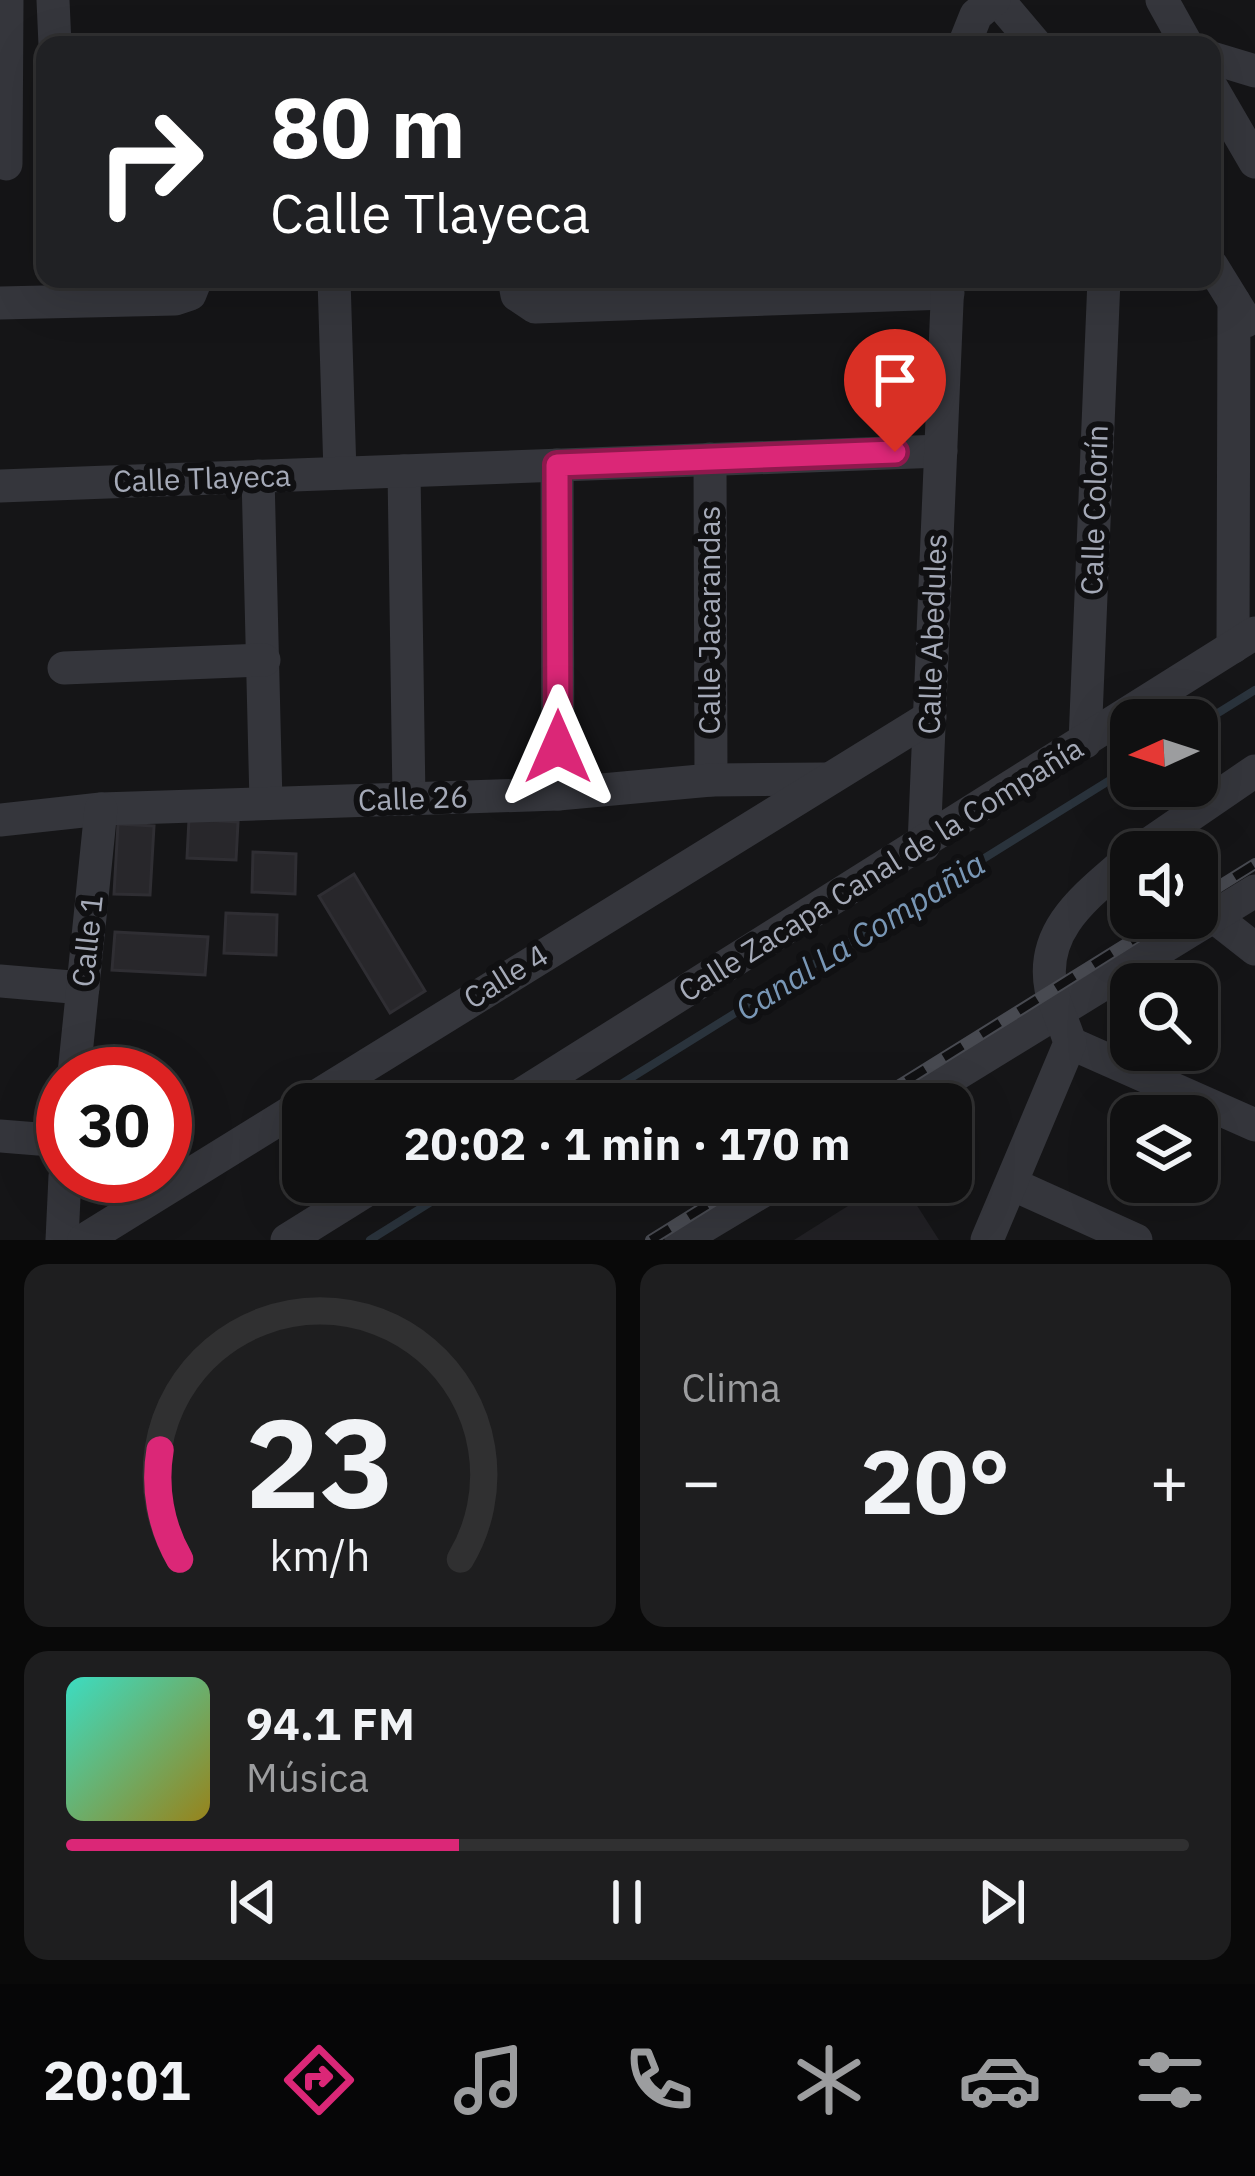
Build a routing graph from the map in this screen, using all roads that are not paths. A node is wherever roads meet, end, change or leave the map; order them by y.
1 (7, 0) edge
2 (53, 0) edge
3 (996, 0) edge
4 (1162, 0) edge
5 (55, 36) edge
6 (968, 36) edge
7 (1028, 36) edge
8 (1182, 36) edge
9 (1221, 61) edge
10 (1255, 71) edge
11 (1221, 103) edge
12 (1255, 162) edge
13 (6, 164) dead end
14 (1221, 281) edge
15 (190, 288) edge
16 (334, 288) edge
17 (516, 288) edge
18 (909, 288) edge
19 (948, 288) edge
20 (1104, 288) edge
21 (1234, 302) junction
22 (0, 303) edge
23 (1255, 334) edge
24 (940, 451) junction
25 (710, 459) junction
26 (557, 465) junction
27 (404, 471) junction
28 (340, 473) junction
29 (258, 476) junction
30 (0, 486) edge
31 (1244, 640) edge
32 (264, 660) junction
33 (64, 668) dead end
34 (930, 717) junction
35 (1085, 742) junction
36 (1255, 770) edge
37 (826, 778) junction
38 (710, 780) junction
39 (558, 794) junction
40 (410, 799) junction
41 (266, 803) junction
42 (101, 809) junction
43 (0, 820) edge
44 (1168, 831) edge
45 (924, 844) junction
46 (1110, 877) edge
47 (1255, 891) edge
48 (1218, 913) edge
49 (1218, 920) edge
50 (1183, 939) edge
51 (1255, 949) edge
52 (0, 981) edge
53 (83, 988) junction
54 (1066, 1027) junction
55 (77, 1047) edge
56 (540, 1083) edge
57 (951, 1083) edge
58 (1255, 1125) edge
59 (0, 1136) edge
60 (36, 1139) edge
61 (1012, 1184) junction
62 (64, 1203) edge
63 (346, 1203) edge
64 (743, 1203) edge
65 (62, 1240) edge
66 (84, 1240) edge
67 (287, 1240) edge
68 (681, 1240) edge
69 (987, 1240) edge
70 (1136, 1240) edge

1 - 13 street
2 - 5 street
3 - 6 street
3 - 7 street
4 - 8 street
9 - 10 street
11 - 12 street
14 - 21 street
15 - 22 street
16 - 28 street
17 - 18 street
19 - 24 street, Calle Abedules
20 - 35 street, Calle Colorín
21 - 23 street
21 - 31 street
24 - 25 street, Calle Tlayeca
24 - 34 street, Calle Abedules
25 - 26 street, Calle Tlayeca
25 - 38 street, Calle Jacarandas
26 - 27 street, Calle Tlayeca
26 - 39 street
27 - 28 street, Calle Tlayeca
27 - 40 street
28 - 29 street, Calle Tlayeca
29 - 30 street, Calle Tlayeca
29 - 32 street
31 - 35 street, Calle Zacapa Canal de la Compañía
32 - 33 street
32 - 41 street
34 - 37 street, Calle 4
34 - 45 street, Calle Abedules
35 - 45 street, Calle Zacapa Canal de la Compañía
36 - 44 street
37 - 38 street, Calle 26
37 - 66 street, Calle 4
38 - 39 street, Calle 26
39 - 40 street, Calle 26
40 - 41 street, Calle 26
41 - 42 street, Calle 26
42 - 43 street, Calle 26
42 - 53 street, Calle 1
45 - 56 street, Calle Zacapa Canal de la Compañía
46 - 54 street
47 - 48 street
49 - 51 street
50 - 54 street
52 - 53 street
53 - 55 street, Calle 1
54 - 57 street
54 - 58 street
54 - 61 street
59 - 60 street
61 - 69 street
61 - 70 street
62 - 65 street
63 - 67 street
64 - 68 street

